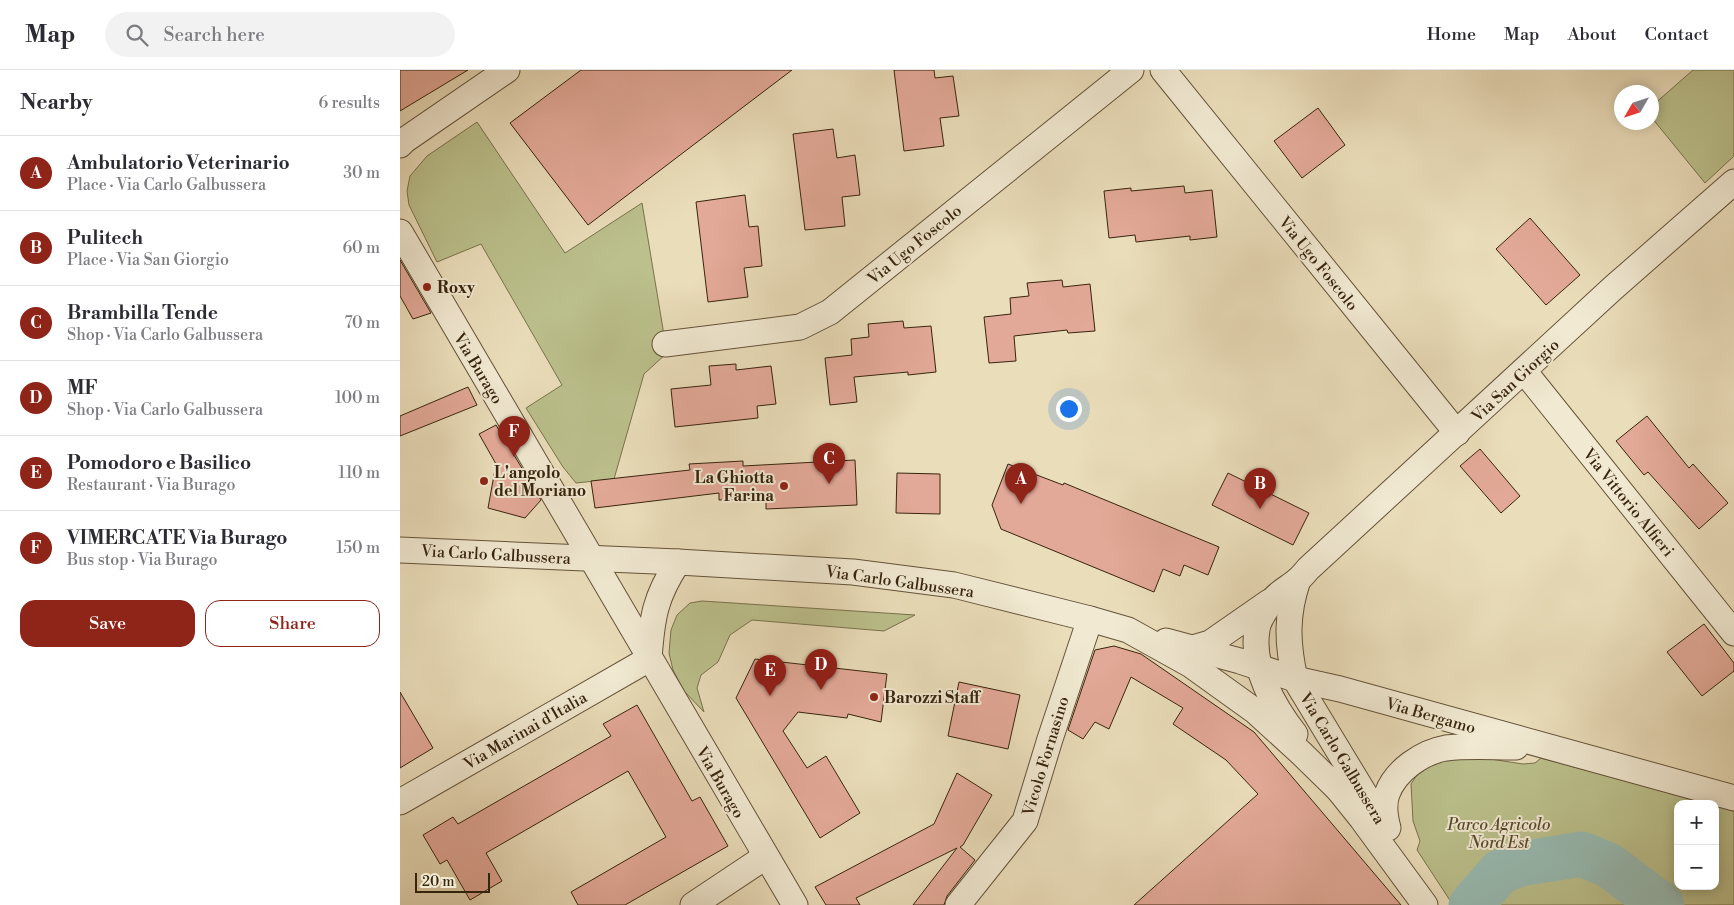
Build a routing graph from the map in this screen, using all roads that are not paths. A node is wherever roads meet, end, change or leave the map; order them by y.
1 (1131, 70) edge
2 (1163, 70) edge
3 (501, 72) edge
4 (400, 145) edge
5 (1734, 182) edge
6 (400, 232) edge
7 (665, 344) dead end
8 (1524, 371) junction
9 (1457, 433) junction
10 (400, 550) edge
11 (591, 558) junction
12 (678, 562) junction
13 (1298, 580) junction
14 (1275, 598) junction
15 (1090, 619) junction
16 (1128, 630) junction
17 (1734, 634) edge
18 (1193, 648) junction
19 (649, 659) junction
20 (1260, 667) junction
21 (1295, 679) junction
22 (1544, 746) junction
23 (1340, 791) junction
24 (1734, 798) edge
25 (400, 802) edge
26 (1391, 838) junction
27 (765, 857) junction
28 (693, 905) edge
29 (794, 905) edge
30 (958, 905) edge
31 (1426, 905) edge

1 - 7 street, Via Ugo Foscolo
2 - 9 street, Via Ugo Foscolo
3 - 4 street
5 - 8 street, Via San Giorgio
6 - 11 street, Via Burago
8 - 9 street, Via San Giorgio
8 - 17 street, Via Vittorio Alfieri
9 - 13 street, Via San Giorgio
10 - 11 street, Via Carlo Galbussera
11 - 12 street, Via Carlo Galbussera
11 - 19 street, Via Burago
12 - 15 street, Via Carlo Galbussera
12 - 19 street
13 - 14 street, Via San Giorgio
13 - 21 street, Via San Giorgio
14 - 18 street, Via San Giorgio
14 - 20 street, Via San Giorgio
15 - 16 street, Via Carlo Galbussera
15 - 30 street, Vicolo Fornasino
16 - 18 street, Via Bergamo
16 - 23 street, Via Carlo Galbussera
18 - 20 street, Via Bergamo
19 - 25 street, Via Marinai d'Italia
19 - 27 street, Via Burago
20 - 21 street, Via Bergamo
20 - 23 street, Via Carlo Galbussera
21 - 22 street, Via Bergamo
21 - 26 street, Via Carlo Galbussera
22 - 24 street, Via Bergamo
22 - 26 street, Via Carlo Galbussera
23 - 31 street, Via Carlo Galbussera
26 - 31 street, Via Carlo Galbussera
27 - 28 street
27 - 29 street, Via Burago

